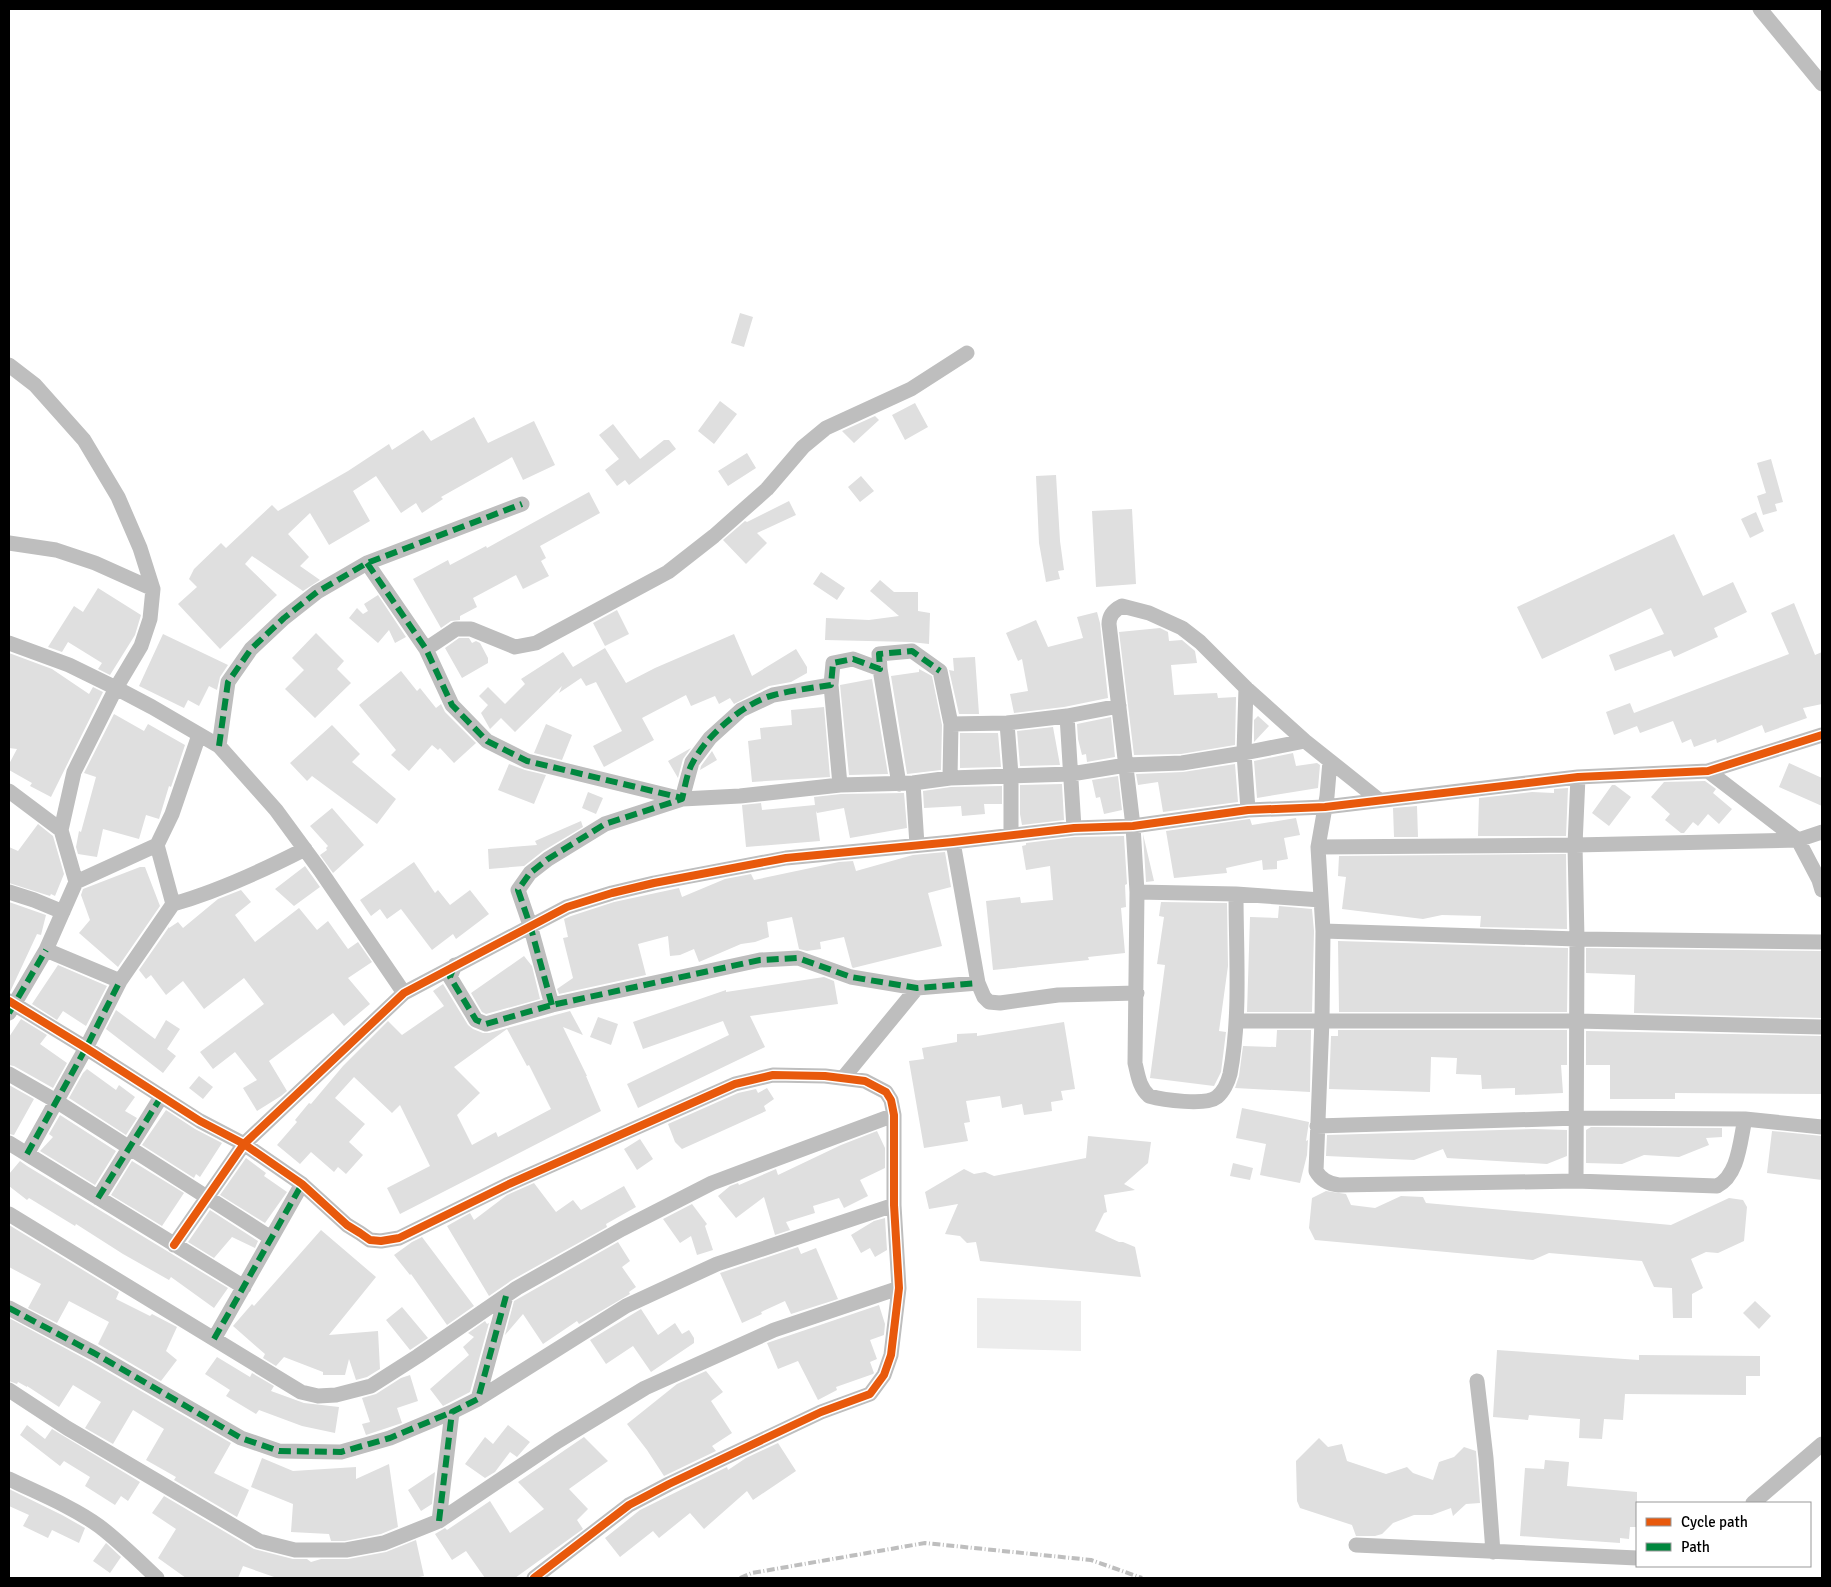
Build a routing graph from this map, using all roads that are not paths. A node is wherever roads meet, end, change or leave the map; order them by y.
1 (1760, 9) edge
2 (1822, 84) edge
3 (967, 353) dead end
4 (9, 365) edge
5 (522, 504) dead end
6 (9, 543) edge
7 (367, 563) junction
8 (153, 589) junction
9 (9, 643) edge
10 (426, 649) junction
11 (880, 669) junction
12 (831, 685) junction
13 (116, 688) junction
14 (1246, 688) junction
15 (1119, 706) junction
16 (1067, 716) junction
17 (1007, 723) junction
18 (951, 724) junction
19 (199, 735) junction
20 (1822, 735) edge
21 (1305, 741) junction
22 (219, 746) junction
23 (1244, 754) junction
24 (1330, 761) junction
25 (1126, 766) junction
26 (1708, 771) junction
27 (1071, 774) junction
28 (1011, 775) junction
29 (1578, 777) junction
30 (950, 778) junction
31 (906, 784) junction
32 (840, 785) junction
33 (9, 791) edge
34 (682, 798) junction
35 (1380, 800) junction
36 (1325, 807) junction
37 (1248, 810) junction
38 (1133, 826) junction
39 (1074, 828) junction
40 (61, 830) junction
41 (1822, 832) edge
42 (1011, 835) junction
43 (1798, 840) junction
44 (953, 842) junction
45 (157, 845) junction
46 (917, 845) junction
47 (1574, 845) junction
48 (1318, 847) junction
49 (305, 849) junction
50 (76, 882) junction
51 (1822, 890) edge
52 (9, 892) edge
53 (1137, 892) junction
54 (1236, 894) junction
55 (1322, 900) junction
56 (173, 904) junction
57 (63, 912) junction
58 (530, 925) junction
59 (1323, 931) junction
60 (1577, 940) junction
61 (1822, 942) edge
62 (46, 950) junction
63 (455, 965) junction
64 (120, 981) junction
65 (978, 984) junction
66 (917, 988) junction
67 (404, 993) junction
68 (1137, 993) junction
69 (552, 1005) junction
70 (11, 1006) edge
71 (1236, 1020) junction
72 (1322, 1020) junction
73 (1577, 1021) junction
74 (1822, 1027) edge
75 (86, 1048) junction
76 (9, 1074) edge
77 (843, 1078) junction
78 (162, 1097) junction
79 (56, 1101) junction
80 (894, 1115) junction
81 (1578, 1118) junction
82 (1745, 1119) junction
83 (1317, 1126) junction
84 (1822, 1127) edge
85 (9, 1143) edge
86 (244, 1144) junction
87 (129, 1149) junction
88 (27, 1154) junction
89 (1576, 1181) junction
90 (302, 1184) junction
91 (98, 1198) junction
92 (207, 1198) junction
93 (894, 1204) junction
94 (9, 1214) edge
95 (271, 1238) junction
96 (174, 1245) junction
97 (244, 1286) junction
98 (900, 1288) junction
99 (506, 1296) junction
100 (9, 1308) edge
101 (214, 1339) junction
102 (1477, 1381) dead end
103 (9, 1390) edge
104 (478, 1399) junction
105 (452, 1412) junction
106 (1822, 1444) edge
107 (9, 1479) edge
108 (1754, 1502) edge
109 (439, 1521) junction
110 (1356, 1545) dead end
111 (1493, 1552) junction
112 (1636, 1558) edge
113 (157, 1578) edge
114 (534, 1578) edge

1 - 2 street
3 - 10 street
4 - 8 street
5 - 7 street
6 - 8 street
7 - 10 street
7 - 22 street
8 - 13 street
9 - 13 street
10 - 34 street
11 - 12 street
11 - 18 street
11 - 31 street
12 - 32 street
12 - 34 street
13 - 19 street
13 - 40 street
14 - 15 street
14 - 21 street
14 - 23 street
15 - 16 street
15 - 25 street
16 - 17 street
16 - 27 street
17 - 18 street
17 - 28 street
18 - 30 street
19 - 22 street
19 - 45 street
20 - 26 street
21 - 23 street
21 - 24 street
22 - 49 street
23 - 25 street
23 - 37 street
24 - 35 street
24 - 36 street
25 - 27 street
25 - 38 street
26 - 29 street
26 - 43 street
27 - 28 street
27 - 39 street
28 - 30 street
28 - 42 street
29 - 35 street
29 - 47 street
30 - 31 street
31 - 32 street
31 - 46 street
32 - 34 street
33 - 40 street
34 - 58 street
35 - 36 street
36 - 37 street
36 - 48 street
37 - 38 street
38 - 39 street
38 - 53 street
39 - 42 street
40 - 50 street
41 - 43 street
42 - 44 street
43 - 47 street
43 - 51 street
44 - 46 street
44 - 65 street
45 - 50 street
45 - 56 street
46 - 58 street
47 - 48 street
47 - 60 street
48 - 55 street
49 - 56 street
49 - 67 street
50 - 57 street
52 - 57 street
53 - 54 street
53 - 68 street
54 - 55 street
54 - 71 street
55 - 59 street
56 - 64 street
57 - 62 street
58 - 63 street
58 - 69 street
59 - 60 street
59 - 72 street
60 - 61 street
60 - 73 street
62 - 64 street
62 - 70 street
63 - 67 street
63 - 69 street
64 - 75 street
65 - 66 street
65 - 68 street
66 - 69 street
66 - 77 street
67 - 86 street
68 - 71 street
70 - 75 street
71 - 72 street
72 - 73 street
72 - 83 street
73 - 74 street
73 - 81 street
75 - 78 street
75 - 79 street
76 - 79 street
77 - 80 street
77 - 90 street
78 - 86 street
78 - 87 street
79 - 87 street
79 - 88 street
80 - 93 street
80 - 99 street
81 - 82 street
81 - 83 street
81 - 89 street
82 - 84 street
82 - 89 street
83 - 89 street
85 - 88 street
86 - 90 street
86 - 92 street
87 - 91 street
87 - 92 street
88 - 91 street
90 - 95 street
91 - 96 street
92 - 95 street
92 - 96 street
93 - 98 street
93 - 104 street
94 - 101 street
95 - 97 street
96 - 97 street
97 - 101 street
98 - 109 street
98 - 114 street
99 - 101 street
99 - 104 street
100 - 105 street
102 - 111 street
103 - 109 street
104 - 105 street
105 - 109 street
106 - 108 street
107 - 113 street
110 - 111 street
111 - 112 street

